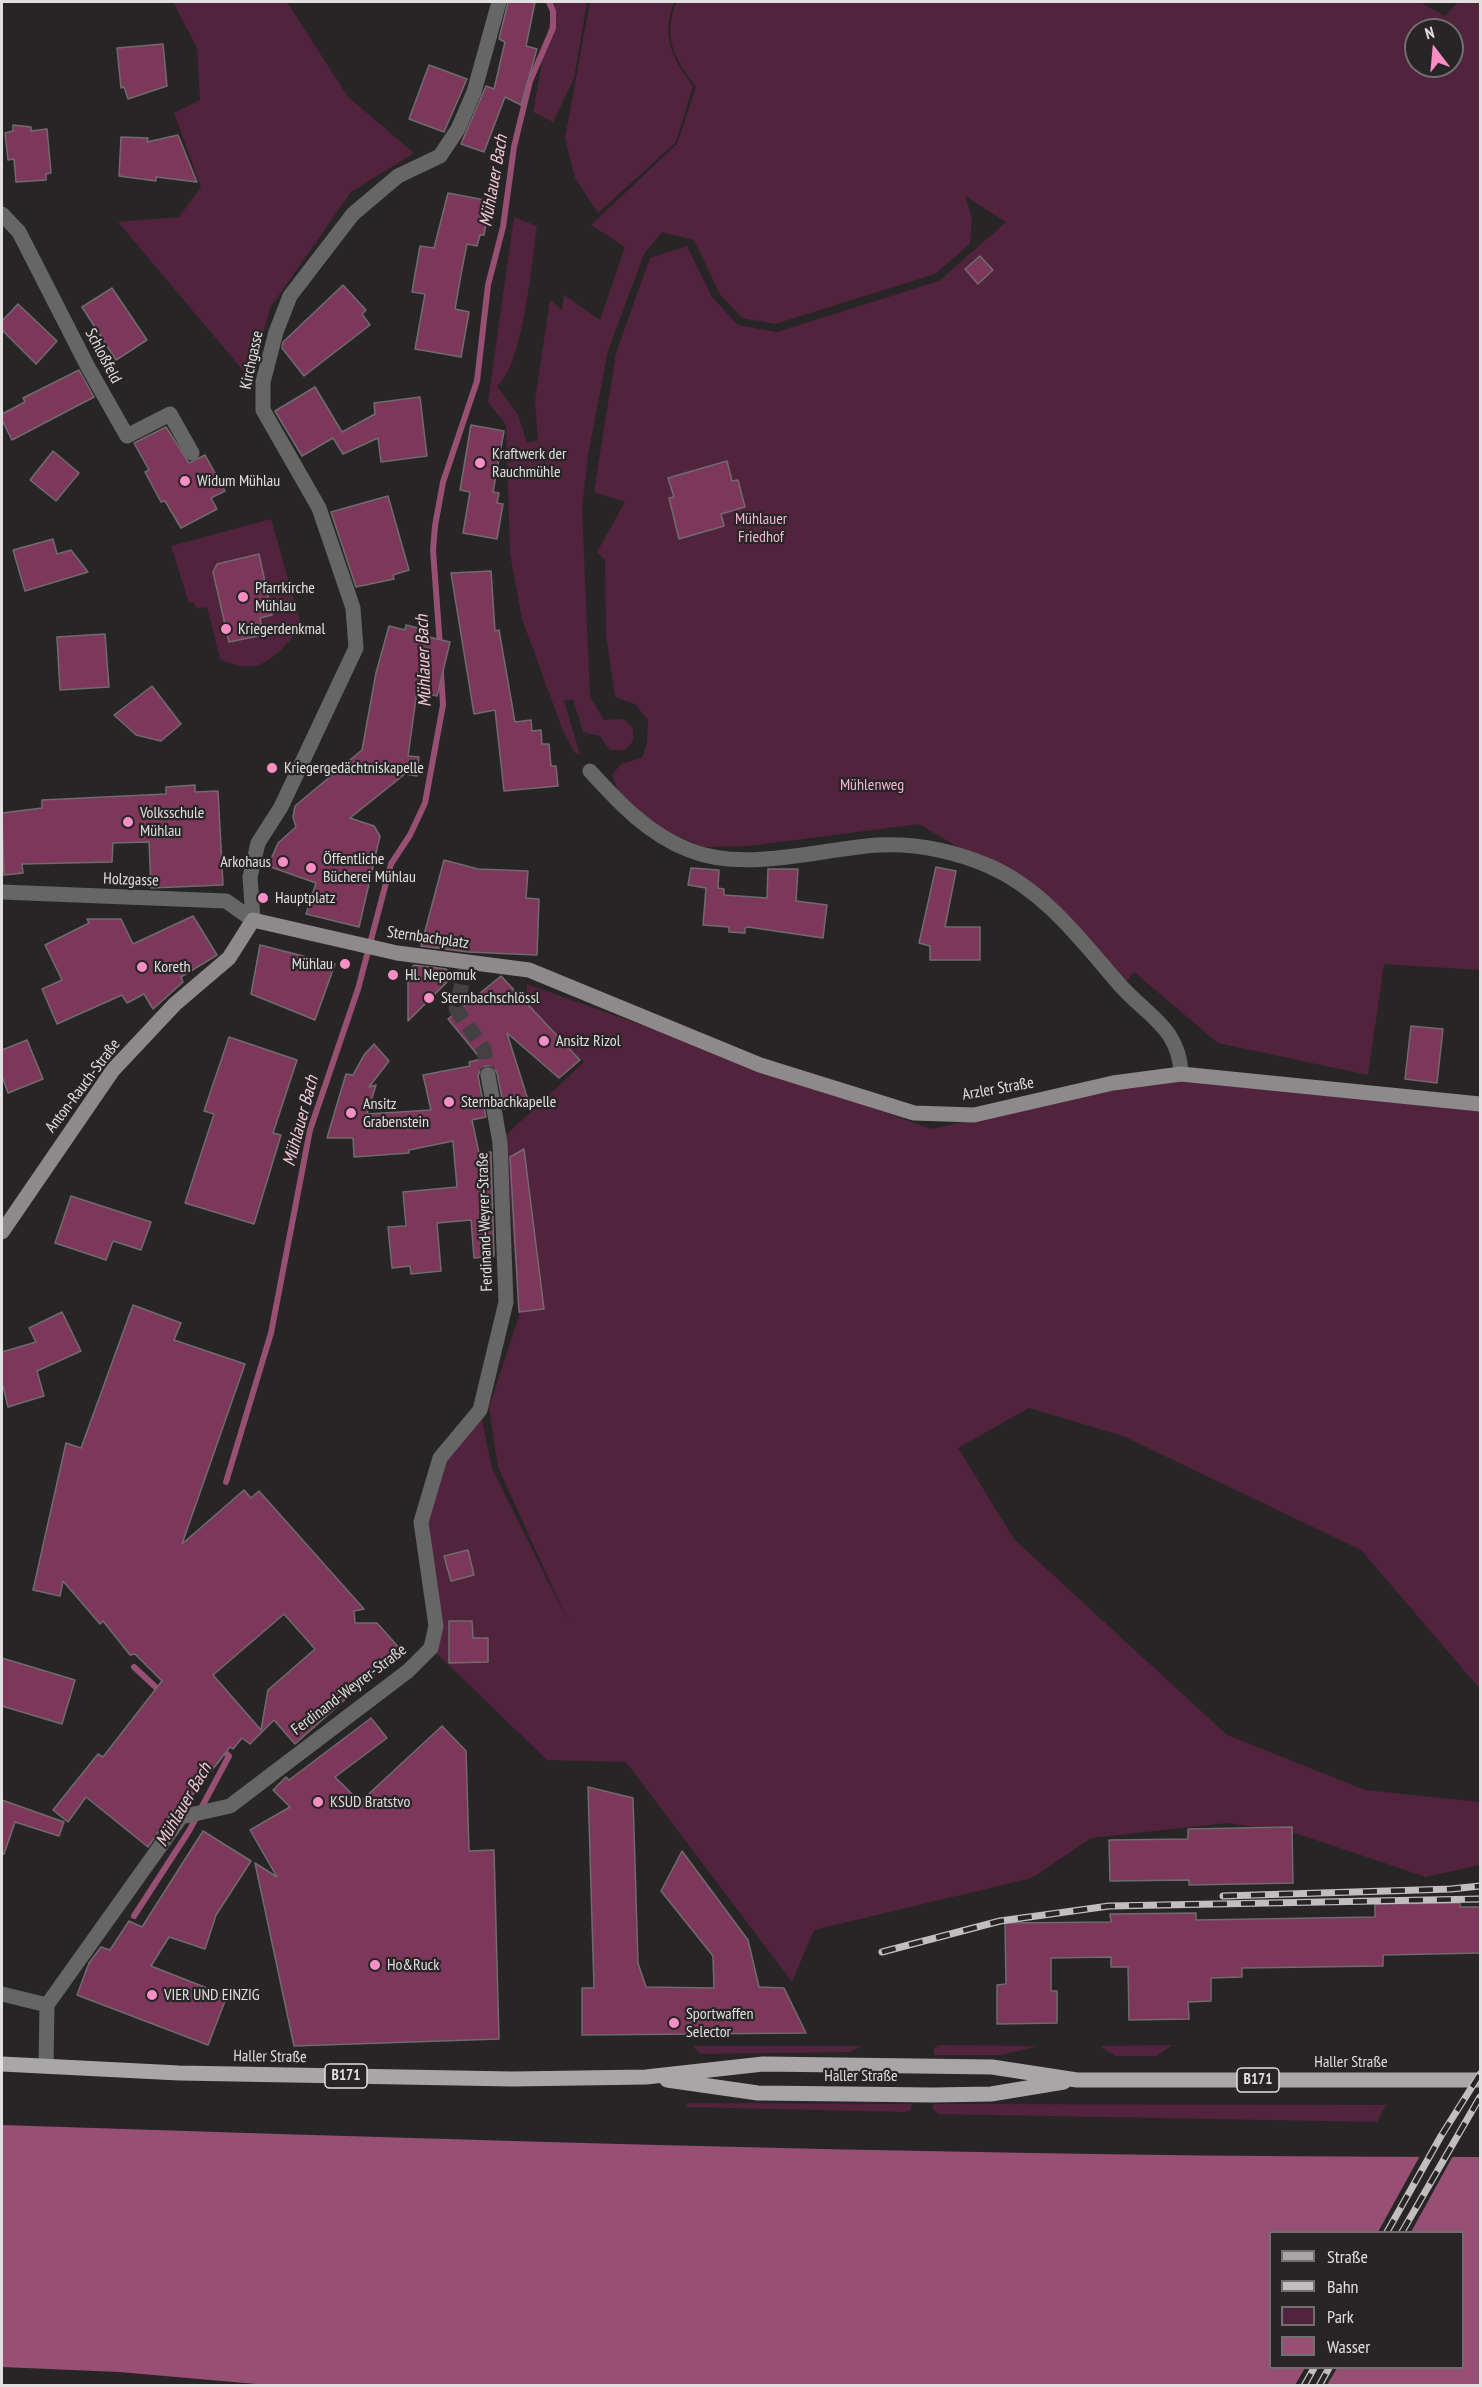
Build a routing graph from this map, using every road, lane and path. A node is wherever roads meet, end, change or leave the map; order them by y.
1 (499, 2) edge
2 (2, 213) edge
3 (192, 453) dead end
4 (590, 771) dead end
5 (2, 892) edge
6 (254, 920) junction
7 (509, 965) joint
8 (1181, 1074) junction
9 (488, 1075) tunnel mouth
10 (1480, 1104) edge
11 (2, 1232) edge
12 (2, 1994) edge
13 (47, 2005) junction
14 (2, 2064) edge
15 (46, 2066) junction
16 (646, 2078) junction
17 (1077, 2080) junction
18 (1480, 2080) edge

1 - 6 street, Kirchgasse
2 - 3 street, Schloßfeld
4 - 8 street
5 - 6 street, Holzgasse
6 - 7 main road, Sternbachplatz
6 - 11 main road, Anton-Rauch-Straße
7 - 8 main road, Arzler Straße
8 - 10 main road, Arzler Straße
9 - 13 street, Ferdinand-Weyrer-Straße
12 - 13 street
13 - 15 street
14 - 15 main road, Haller Straße / B171
15 - 16 main road, Haller Straße / B171
16 - 17 main road, Haller Straße / B171
16 - 17 main road, Haller Straße / B171
17 - 18 main road, Haller Straße / B171

